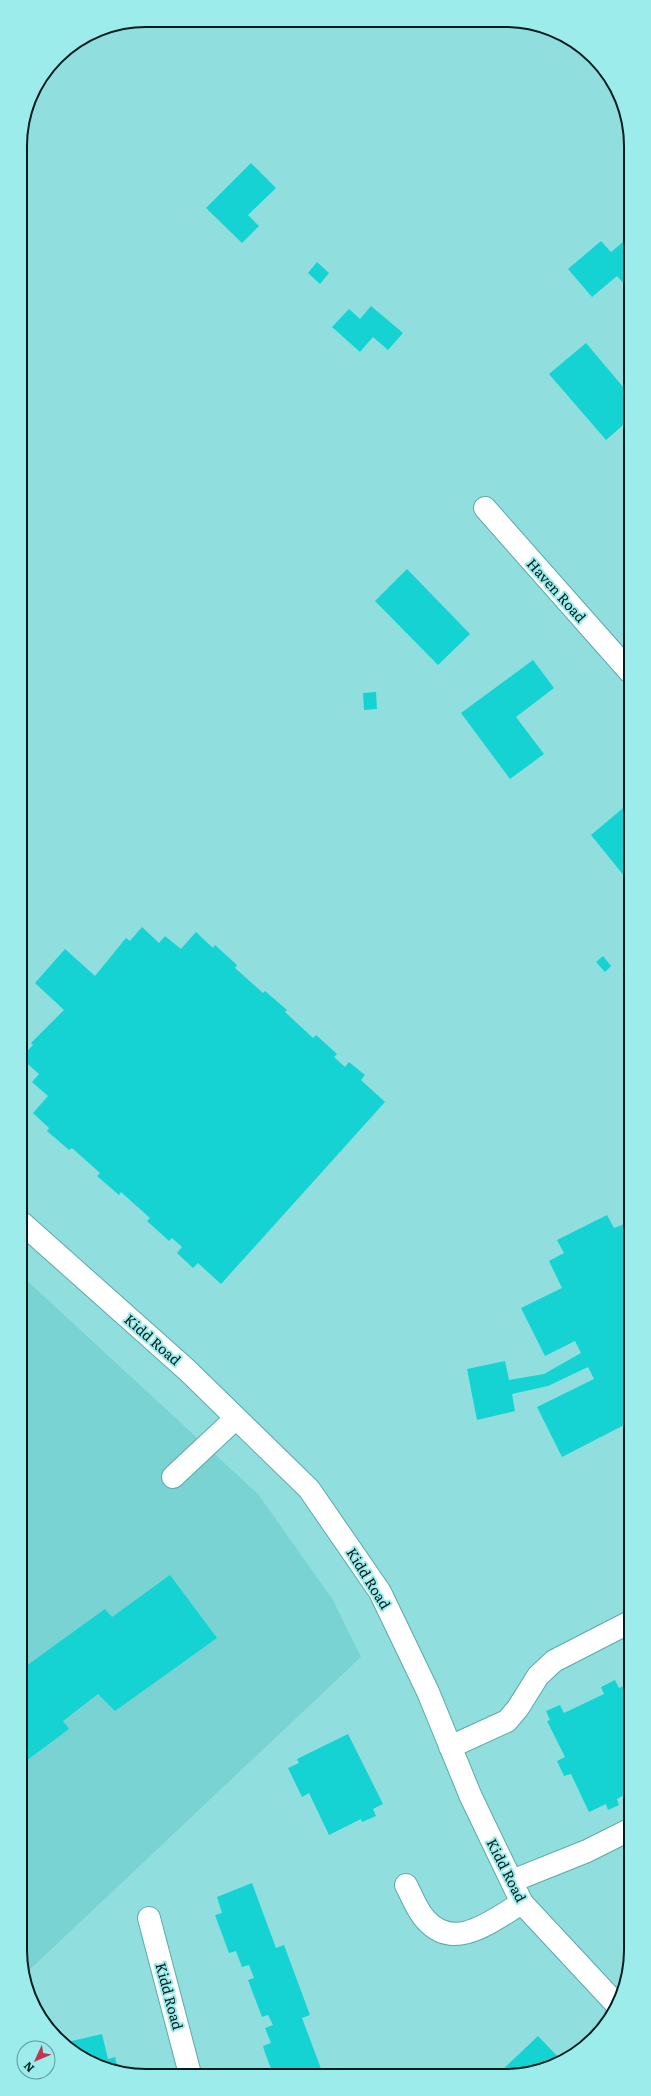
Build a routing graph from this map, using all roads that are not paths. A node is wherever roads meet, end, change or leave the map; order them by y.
1 (485, 508) dead end
2 (624, 665) edge
3 (27, 1227) edge
4 (236, 1418) junction
5 (173, 1477) dead end
6 (624, 1625) edge
7 (450, 1748) junction
8 (624, 1832) edge
9 (512, 1881) junction
10 (406, 1885) dead end
11 (522, 1903) junction
12 (150, 1918) dead end
13 (612, 2000) edge
14 (189, 2069) edge

1 - 2 street, Haven Road
3 - 4 street, Kidd Road
4 - 5 street
4 - 7 street, Kidd Road
6 - 7 street
7 - 9 street, Kidd Road
8 - 9 street
9 - 11 street, Kidd Road
10 - 11 street
11 - 13 street, Kidd Road
12 - 14 street, Kidd Road

